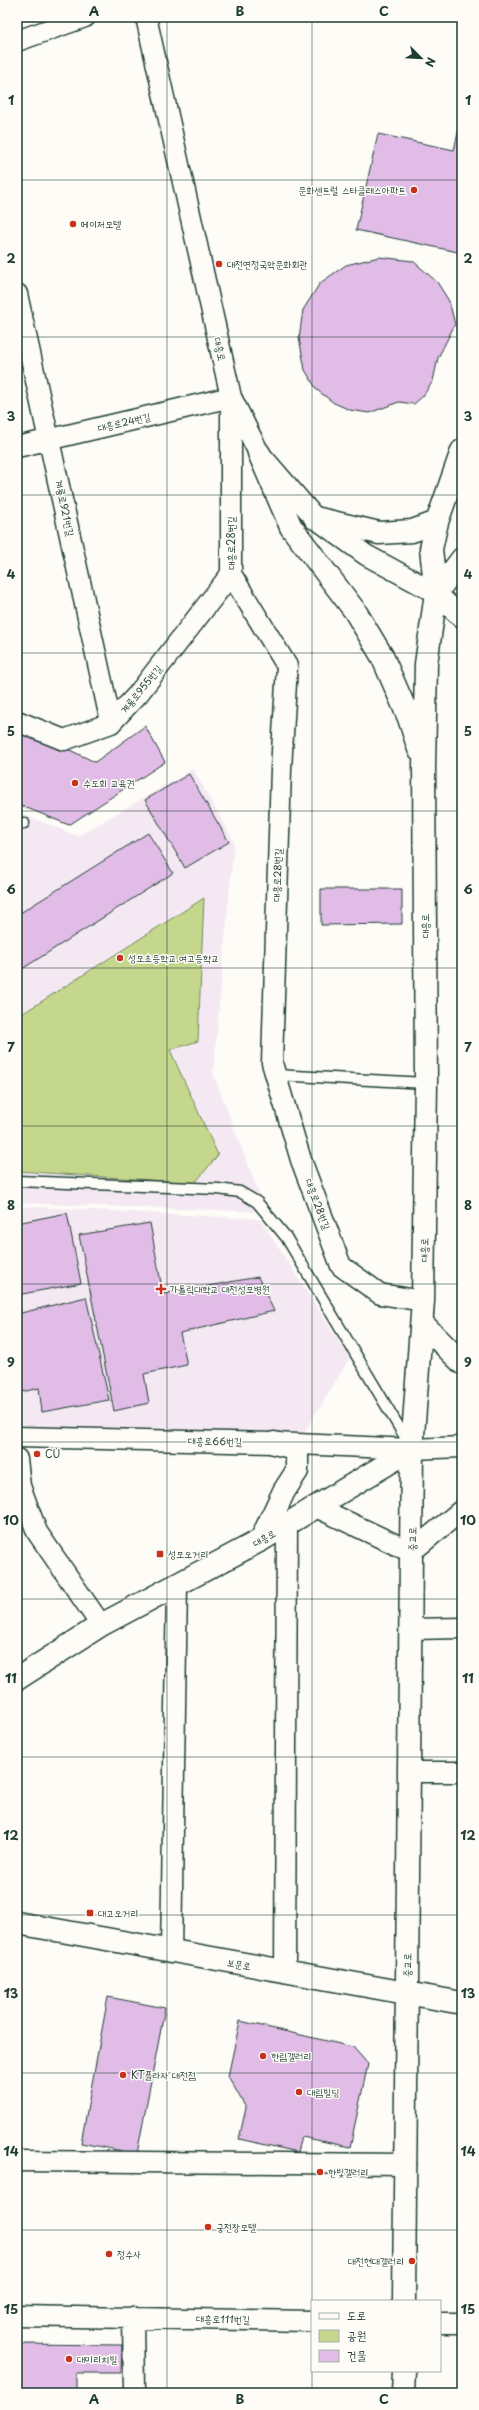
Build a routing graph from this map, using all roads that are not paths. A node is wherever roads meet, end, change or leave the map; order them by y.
1 (85, 17) edge
2 (146, 17) edge
3 (17, 41) edge
4 (17, 294) edge
5 (231, 397) junction
6 (50, 439) junction
7 (17, 447) edge
8 (462, 451) edge
9 (259, 453) junction
10 (315, 518) junction
11 (437, 522) junction
12 (462, 559) edge
13 (231, 574) junction
14 (436, 593) junction
15 (462, 618) edge
16 (17, 722) edge
17 (112, 723) junction
18 (424, 767) junction
19 (276, 1075) junction
20 (426, 1083) junction
21 (17, 1181) edge
22 (423, 1301) junction
23 (422, 1323) junction
24 (462, 1363) edge
25 (17, 1437) edge
26 (274, 1443) junction
27 (462, 1447) edge
28 (412, 1449) junction
29 (17, 1459) edge
30 (21, 1502) edge
31 (316, 1507) junction
32 (462, 1510) edge
33 (287, 1525) junction
34 (261, 1540) junction
35 (412, 1552) junction
36 (177, 1584) junction
37 (101, 1625) junction
38 (462, 1628) edge
39 (411, 1629) junction
40 (17, 1679) edge
41 (409, 1772) junction
42 (462, 1772) edge
43 (17, 1923) edge
44 (172, 1952) junction
45 (285, 1972) junction
46 (407, 1994) junction
47 (462, 2003) edge
48 (17, 2161) edge
49 (406, 2164) junction
50 (404, 2300) edge
51 (17, 2316) edge
52 (133, 2317) junction
53 (311, 2321) edge
54 (441, 2323) edge
55 (462, 2323) edge
56 (404, 2372) edge
57 (134, 2393) edge
58 (403, 2393) edge

1 - 3 street
2 - 5 street, 대흥로
4 - 6 street, 계룡로921번길
5 - 6 street, 대흥로24번길
5 - 9 street, 대흥로
5 - 13 street, 대흥로28번길
6 - 7 street, 대흥로24번길
6 - 17 street, 계룡로921번길
8 - 11 main road
9 - 10 street, 대흥로
9 - 18 main road
10 - 11 main road
10 - 14 street, 대흥로
11 - 14 main road
12 - 14 main road, 대흥로
13 - 17 street, 계룡로955번길
13 - 19 street, 대흥로28번길
14 - 15 street
14 - 18 main road, 대흥로
16 - 17 street, 계룡로955번길
18 - 20 main road, 대흥로
19 - 20 lane
19 - 22 street, 대흥로28번길
20 - 22 main road, 대흥로
21 - 28 lane
22 - 23 main road, 대흥로
23 - 24 main road
23 - 28 main road, 대흥로
25 - 26 street, 대흥로66번길
26 - 28 street, 대흥로66번길
26 - 34 main road
27 - 28 street, 대흥로66번길
28 - 31 main road, 대흥로
28 - 35 main road, 중교로
29 - 30 street
30 - 37 street
31 - 33 main road, 대흥로
31 - 35 street
32 - 35 street
33 - 34 main road, 대흥로
33 - 45 street
34 - 36 main road, 대흥로
35 - 39 main road, 중교로
36 - 37 main road, 대흥로
36 - 44 street
37 - 40 main road, 대흥로
38 - 39 street
39 - 41 main road, 중교로
41 - 42 street
41 - 46 main road, 중교로
43 - 44 main road, 보문로
44 - 45 main road, 보문로
45 - 46 main road, 보문로
46 - 47 main road, 보문로
46 - 49 main road, 중교로
48 - 49 street
49 - 50 main road, 중교로
51 - 52 street, 대흥로111번길
52 - 53 street, 대흥로111번길
52 - 57 street
54 - 55 street
56 - 58 main road

